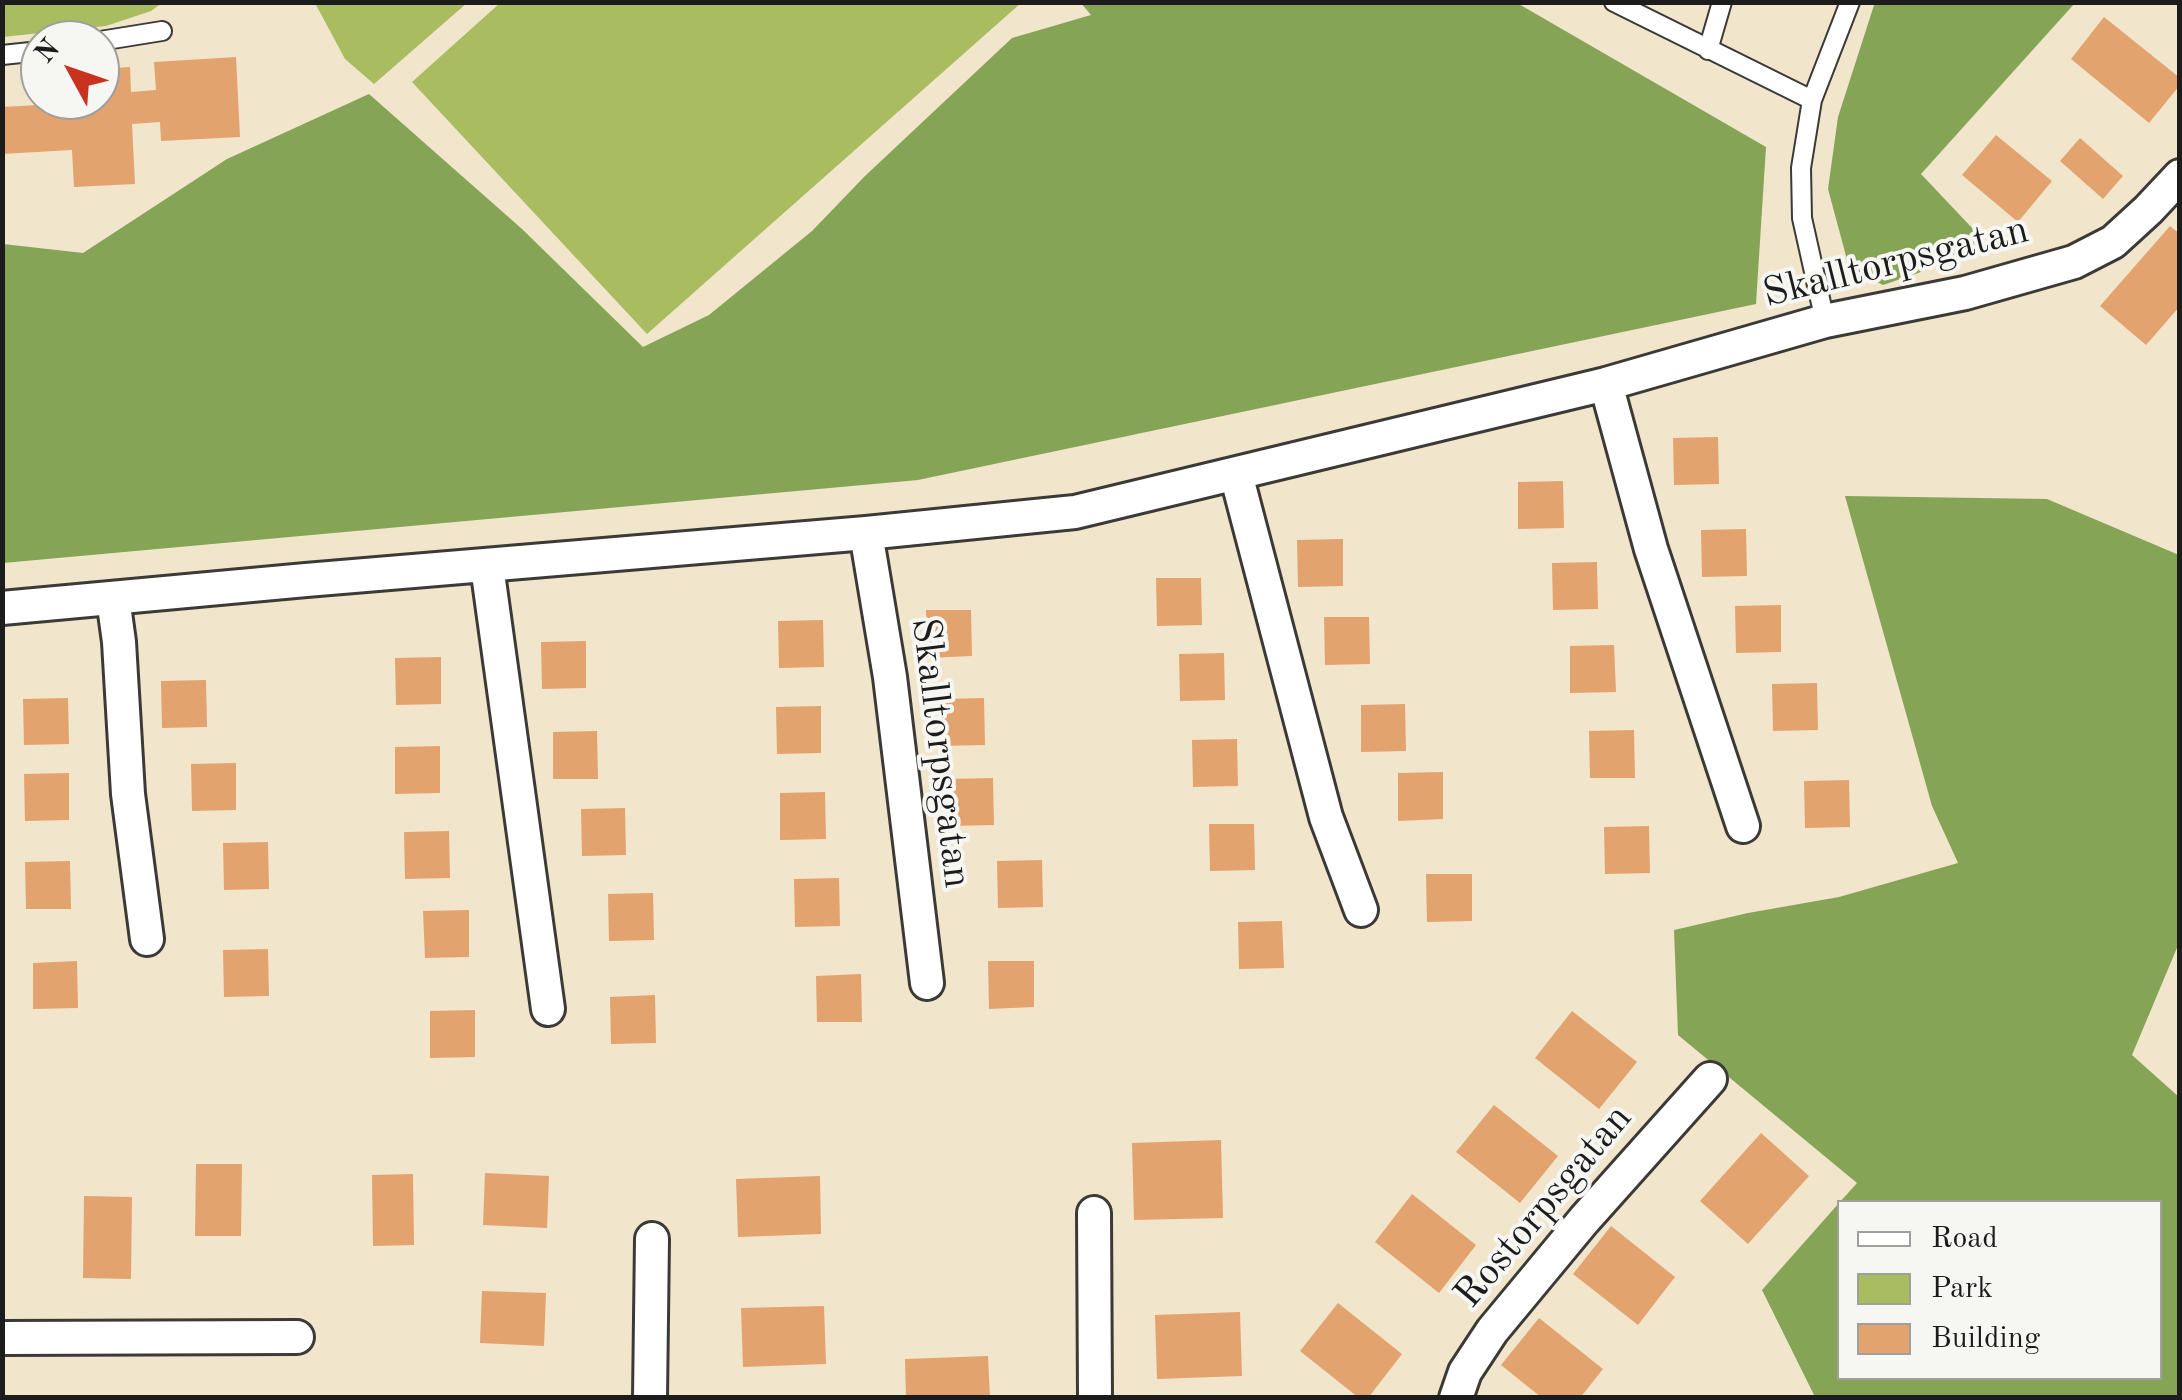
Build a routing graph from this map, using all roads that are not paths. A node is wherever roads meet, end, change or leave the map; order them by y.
1 (1614, 2) edge
2 (1722, 2) edge
3 (1850, 2) edge
4 (162, 31) dead end
5 (120, 38) edge
6 (1708, 50) junction
7 (1812, 100) junction
8 (2180, 176) edge
9 (1825, 321) junction
10 (1606, 384) junction
11 (1236, 474) junction
12 (866, 533) junction
13 (487, 566) junction
14 (113, 598) junction
15 (2, 608) edge
16 (1742, 826) dead end
17 (1362, 910) dead end
18 (147, 939) dead end
19 (926, 984) dead end
20 (548, 1008) dead end
21 (1710, 1079) dead end
22 (1094, 1213) dead end
23 (652, 1240) dead end
24 (297, 1337) dead end
25 (2, 1338) edge
26 (650, 1398) edge
27 (1095, 1398) edge
28 (1456, 1398) edge

1 - 6 lane
2 - 6 lane
3 - 7 lane
4 - 5 lane
6 - 7 lane
7 - 9 lane
8 - 9 street, Skalltorpsgatan
9 - 10 street, Skalltorpsgatan
10 - 11 street, Skalltorpsgatan
10 - 16 street
11 - 12 street, Skalltorpsgatan
11 - 17 street
12 - 13 street, Skalltorpsgatan
12 - 19 street, Skalltorpsgatan
13 - 14 street, Skalltorpsgatan
13 - 20 street
14 - 15 street, Skalltorpsgatan
14 - 18 street
21 - 28 street, Rostorpsgatan
22 - 27 street
23 - 26 street
24 - 25 street

